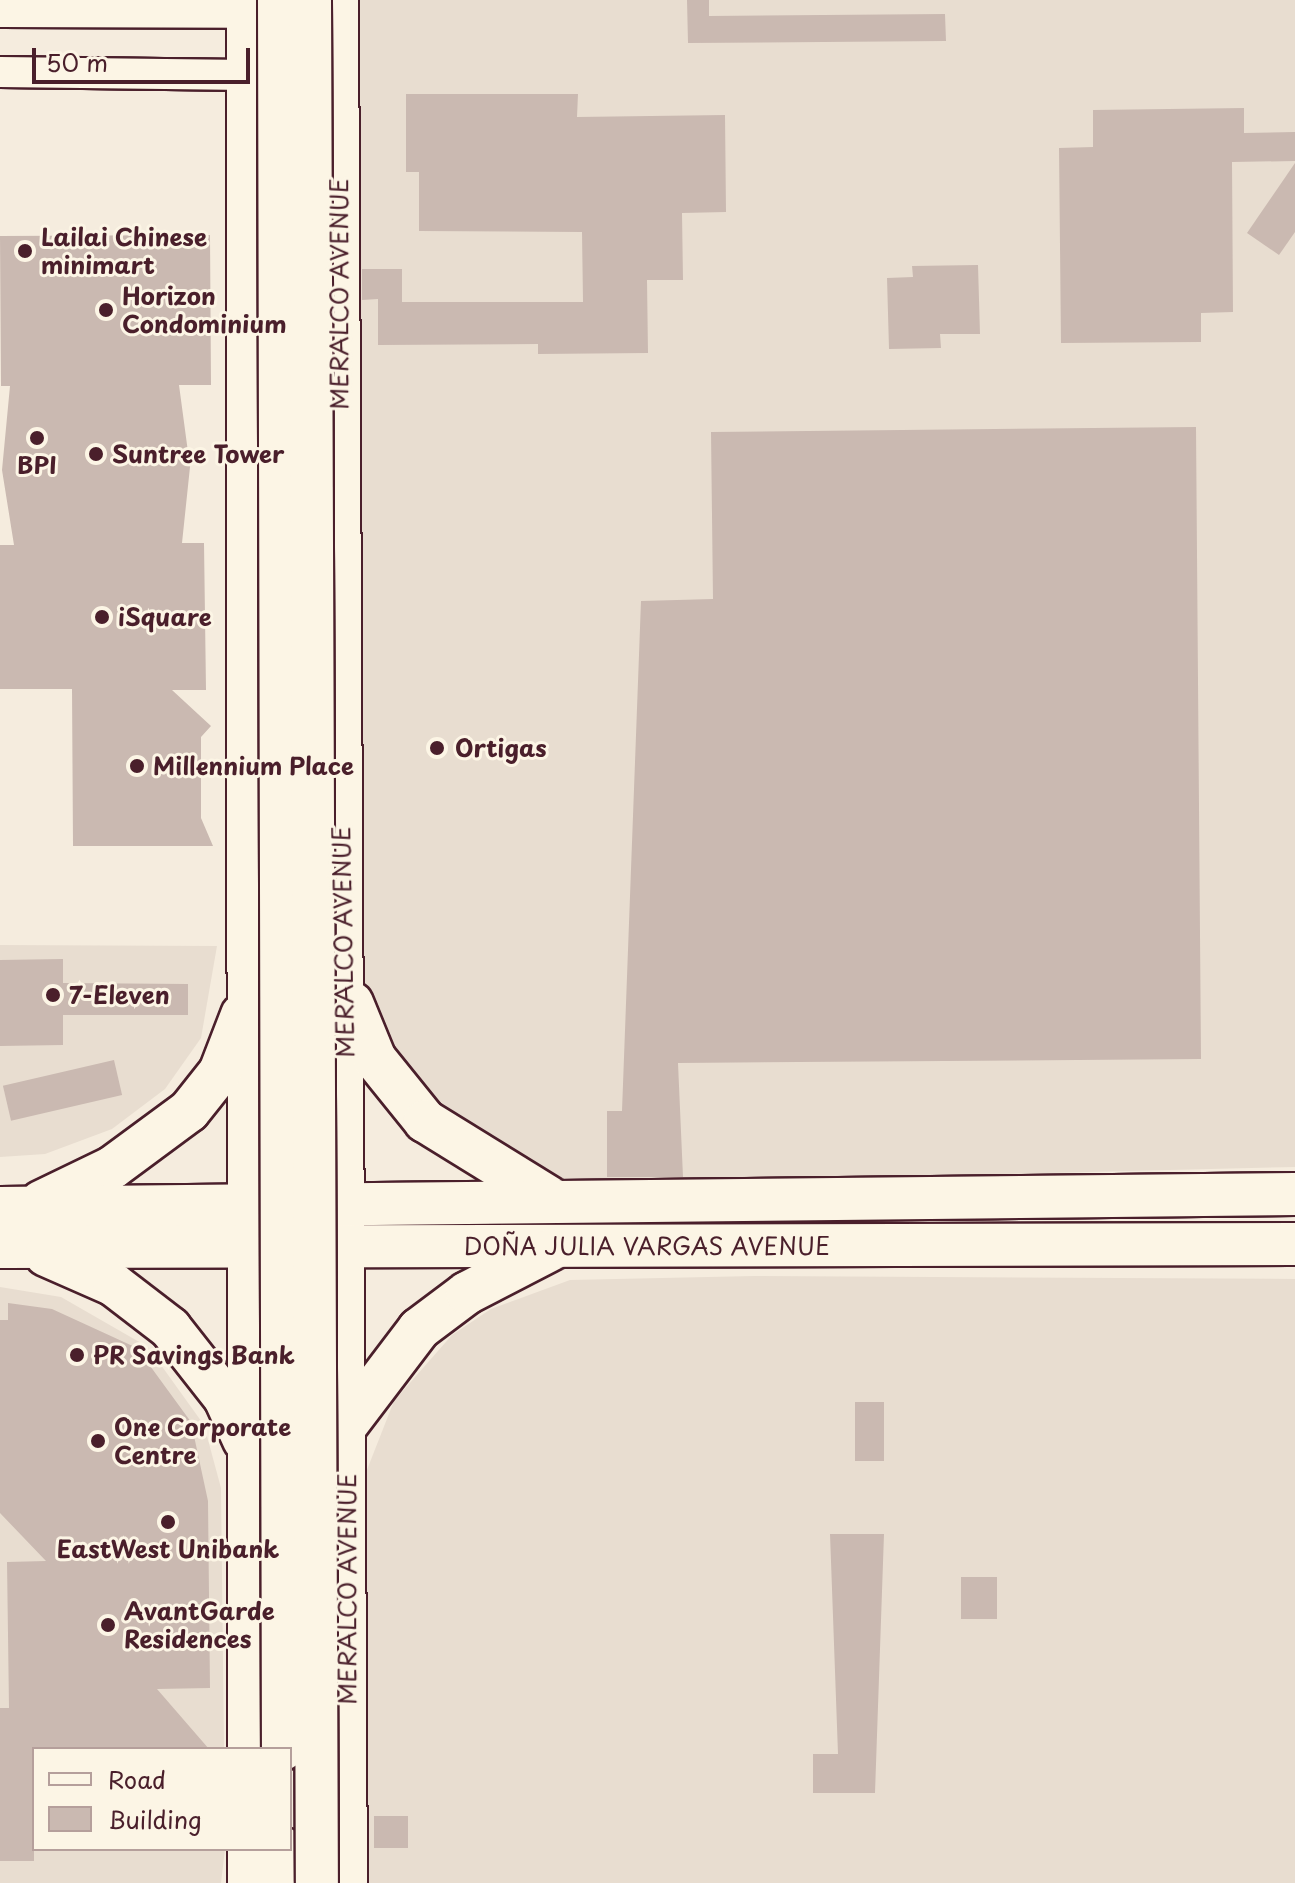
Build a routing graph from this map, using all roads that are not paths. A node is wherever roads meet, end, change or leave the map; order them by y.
1 (310, 0) edge
2 (337, 0) edge
3 (258, 4) edge
4 (0, 12) edge
5 (0, 72) edge
6 (247, 75) junction
7 (342, 955) junction
8 (252, 964) junction
9 (1295, 1194) edge
10 (556, 1201) junction
11 (329, 1204) junction
12 (251, 1207) junction
13 (14, 1227) edge
14 (1295, 1244) edge
15 (561, 1245) junction
16 (329, 1249) junction
17 (251, 1251) junction
18 (347, 1435) junction
19 (249, 1454) junction
20 (248, 1576) junction
21 (347, 1577) junction
22 (249, 1747) edge
23 (283, 1747) edge
24 (249, 1851) edge
25 (284, 1851) edge
26 (249, 1883) edge
27 (284, 1883) edge
28 (317, 1883) edge
29 (346, 1883) edge

1 - 28 main road, MERALCO AVENUE, bridge
2 - 7 main road, MERALCO AVENUE
3 - 4 street
3 - 6 main road
3 - 23 main road, bridge
5 - 6 street
6 - 8 main road
7 - 8 main road
7 - 10 main road
7 - 11 main road, MERALCO AVENUE
8 - 12 main road
8 - 13 main road
9 - 10 main road, DOÑA JULIA VARGAS AVENUE
10 - 11 main road, DOÑA JULIA VARGAS AVENUE
11 - 12 main road, DOÑA JULIA VARGAS AVENUE
11 - 16 main road, MERALCO AVENUE
12 - 13 main road, DOÑA JULIA VARGAS AVENUE
12 - 17 main road
13 - 17 main road, DOÑA JULIA VARGAS AVENUE
13 - 19 main road
14 - 15 main road, DOÑA JULIA VARGAS AVENUE
15 - 16 main road, DOÑA JULIA VARGAS AVENUE
15 - 18 main road
16 - 17 main road, DOÑA JULIA VARGAS AVENUE
16 - 18 main road, MERALCO AVENUE
17 - 19 main road
18 - 21 main road, MERALCO AVENUE
19 - 20 main road
20 - 21 main road
20 - 22 main road
21 - 29 main road, MERALCO AVENUE
24 - 26 main road
25 - 27 main road

